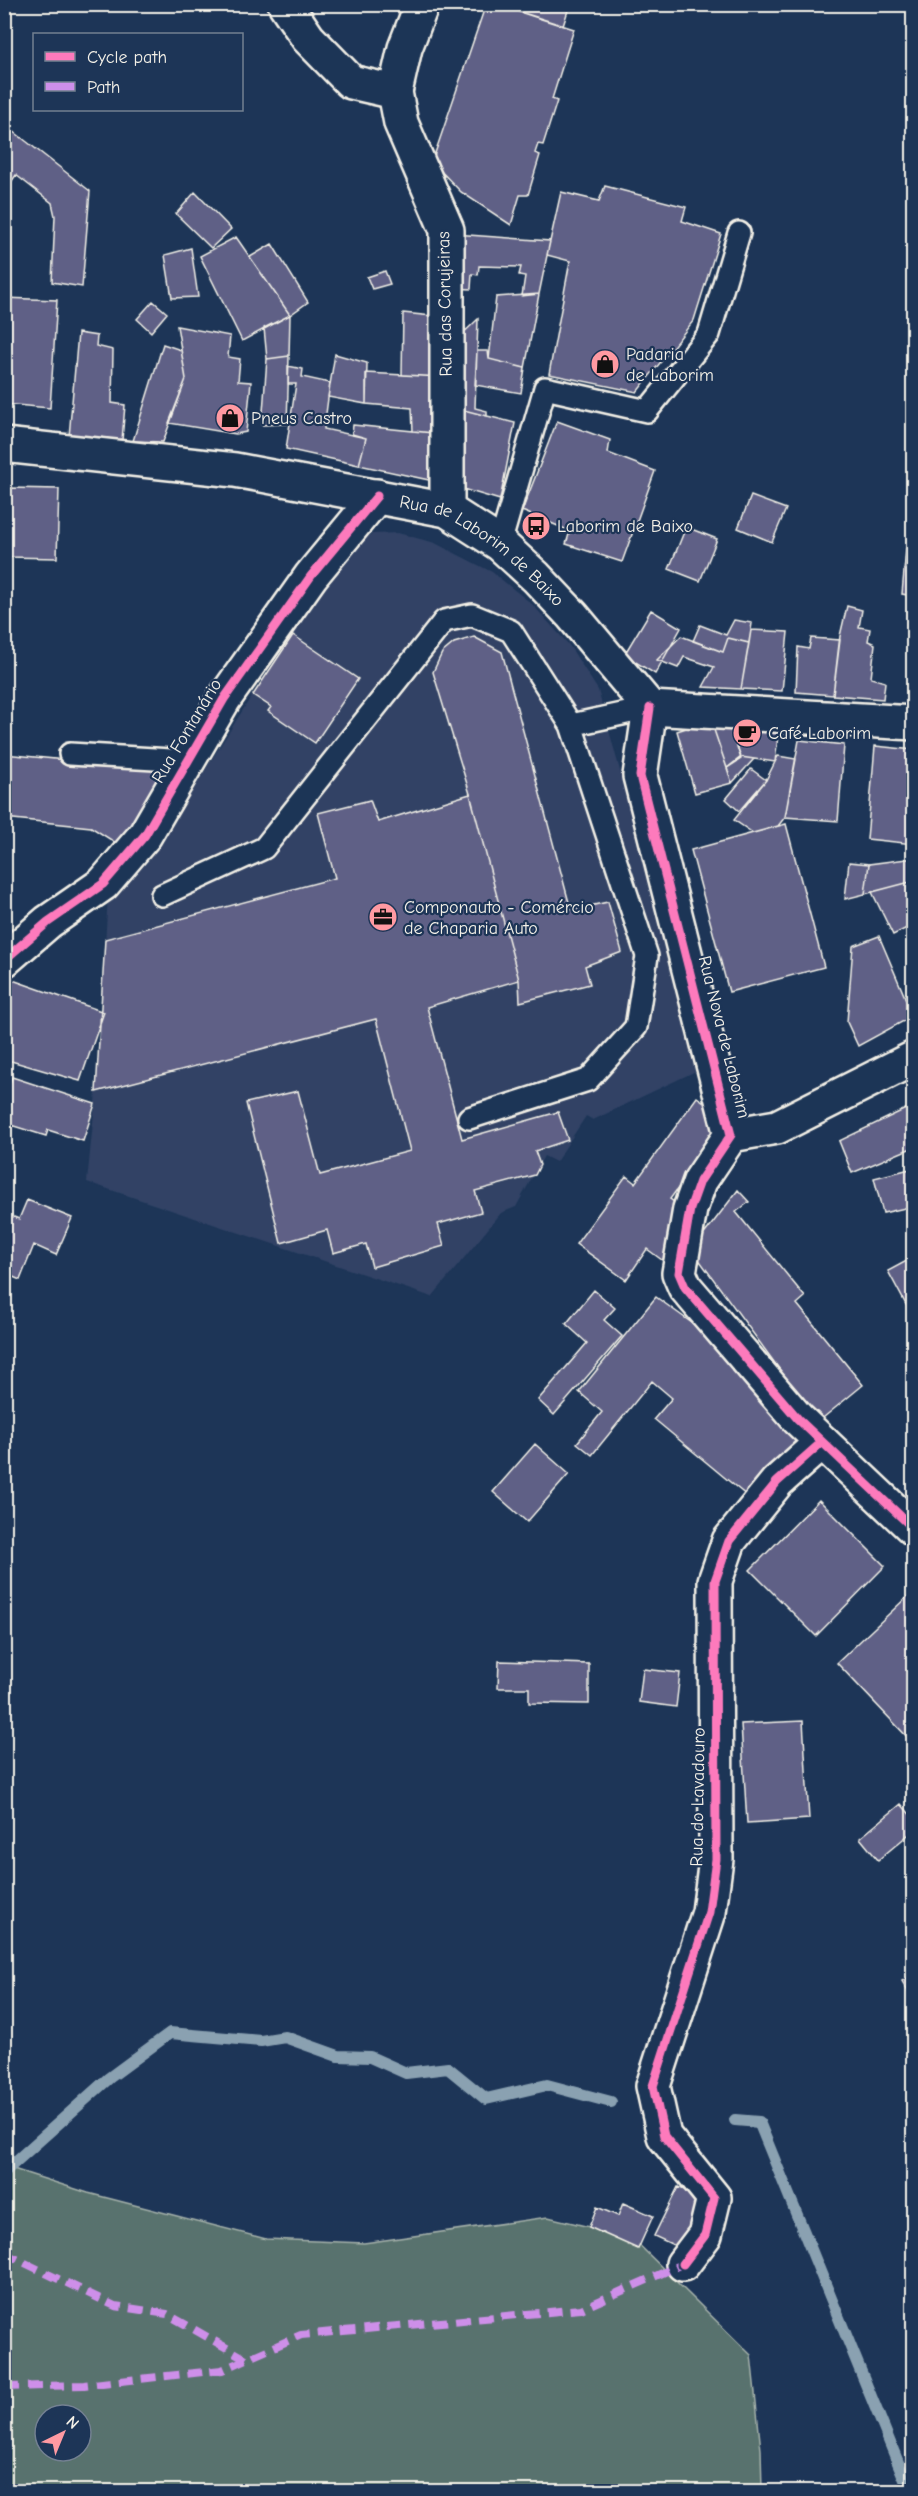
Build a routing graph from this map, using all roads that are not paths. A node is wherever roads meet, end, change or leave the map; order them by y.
1 (285, 4) edge
2 (422, 4) edge
3 (395, 92) junction
4 (739, 233) dead end
5 (4, 445) edge
6 (376, 496) junction
7 (447, 510) junction
8 (500, 544) junction
9 (650, 708) junction
10 (914, 723) edge
11 (572, 725) junction
12 (70, 754) dead end
13 (188, 761) junction
14 (162, 895) dead end
15 (4, 960) edge
16 (914, 1058) edge
17 (469, 1118) dead end
18 (732, 1135) junction
19 (822, 1442) junction
20 (914, 1529) edge
21 (683, 2264) dead end

1 - 3 street
2 - 3 street, Rua das Corujeiras
3 - 7 street, Rua das Corujeiras
4 - 8 lane
5 - 6 street, Rua de Laborim de Baixo
6 - 7 street, Rua de Laborim de Baixo
6 - 13 street, Rua Fontanário
7 - 8 street, Rua de Laborim de Baixo
8 - 9 street, Rua de Laborim de Baixo
9 - 10 street
9 - 11 lane
9 - 18 street, Rua Nova de Laborim
11 - 14 lane
11 - 17 lane
12 - 13 lane
13 - 15 street, Rua Fontanário
16 - 18 street
18 - 19 street, Rua Nova de Laborim
19 - 20 street, Rua Nova de Laborim
19 - 21 street, Rua do Lavadouro

